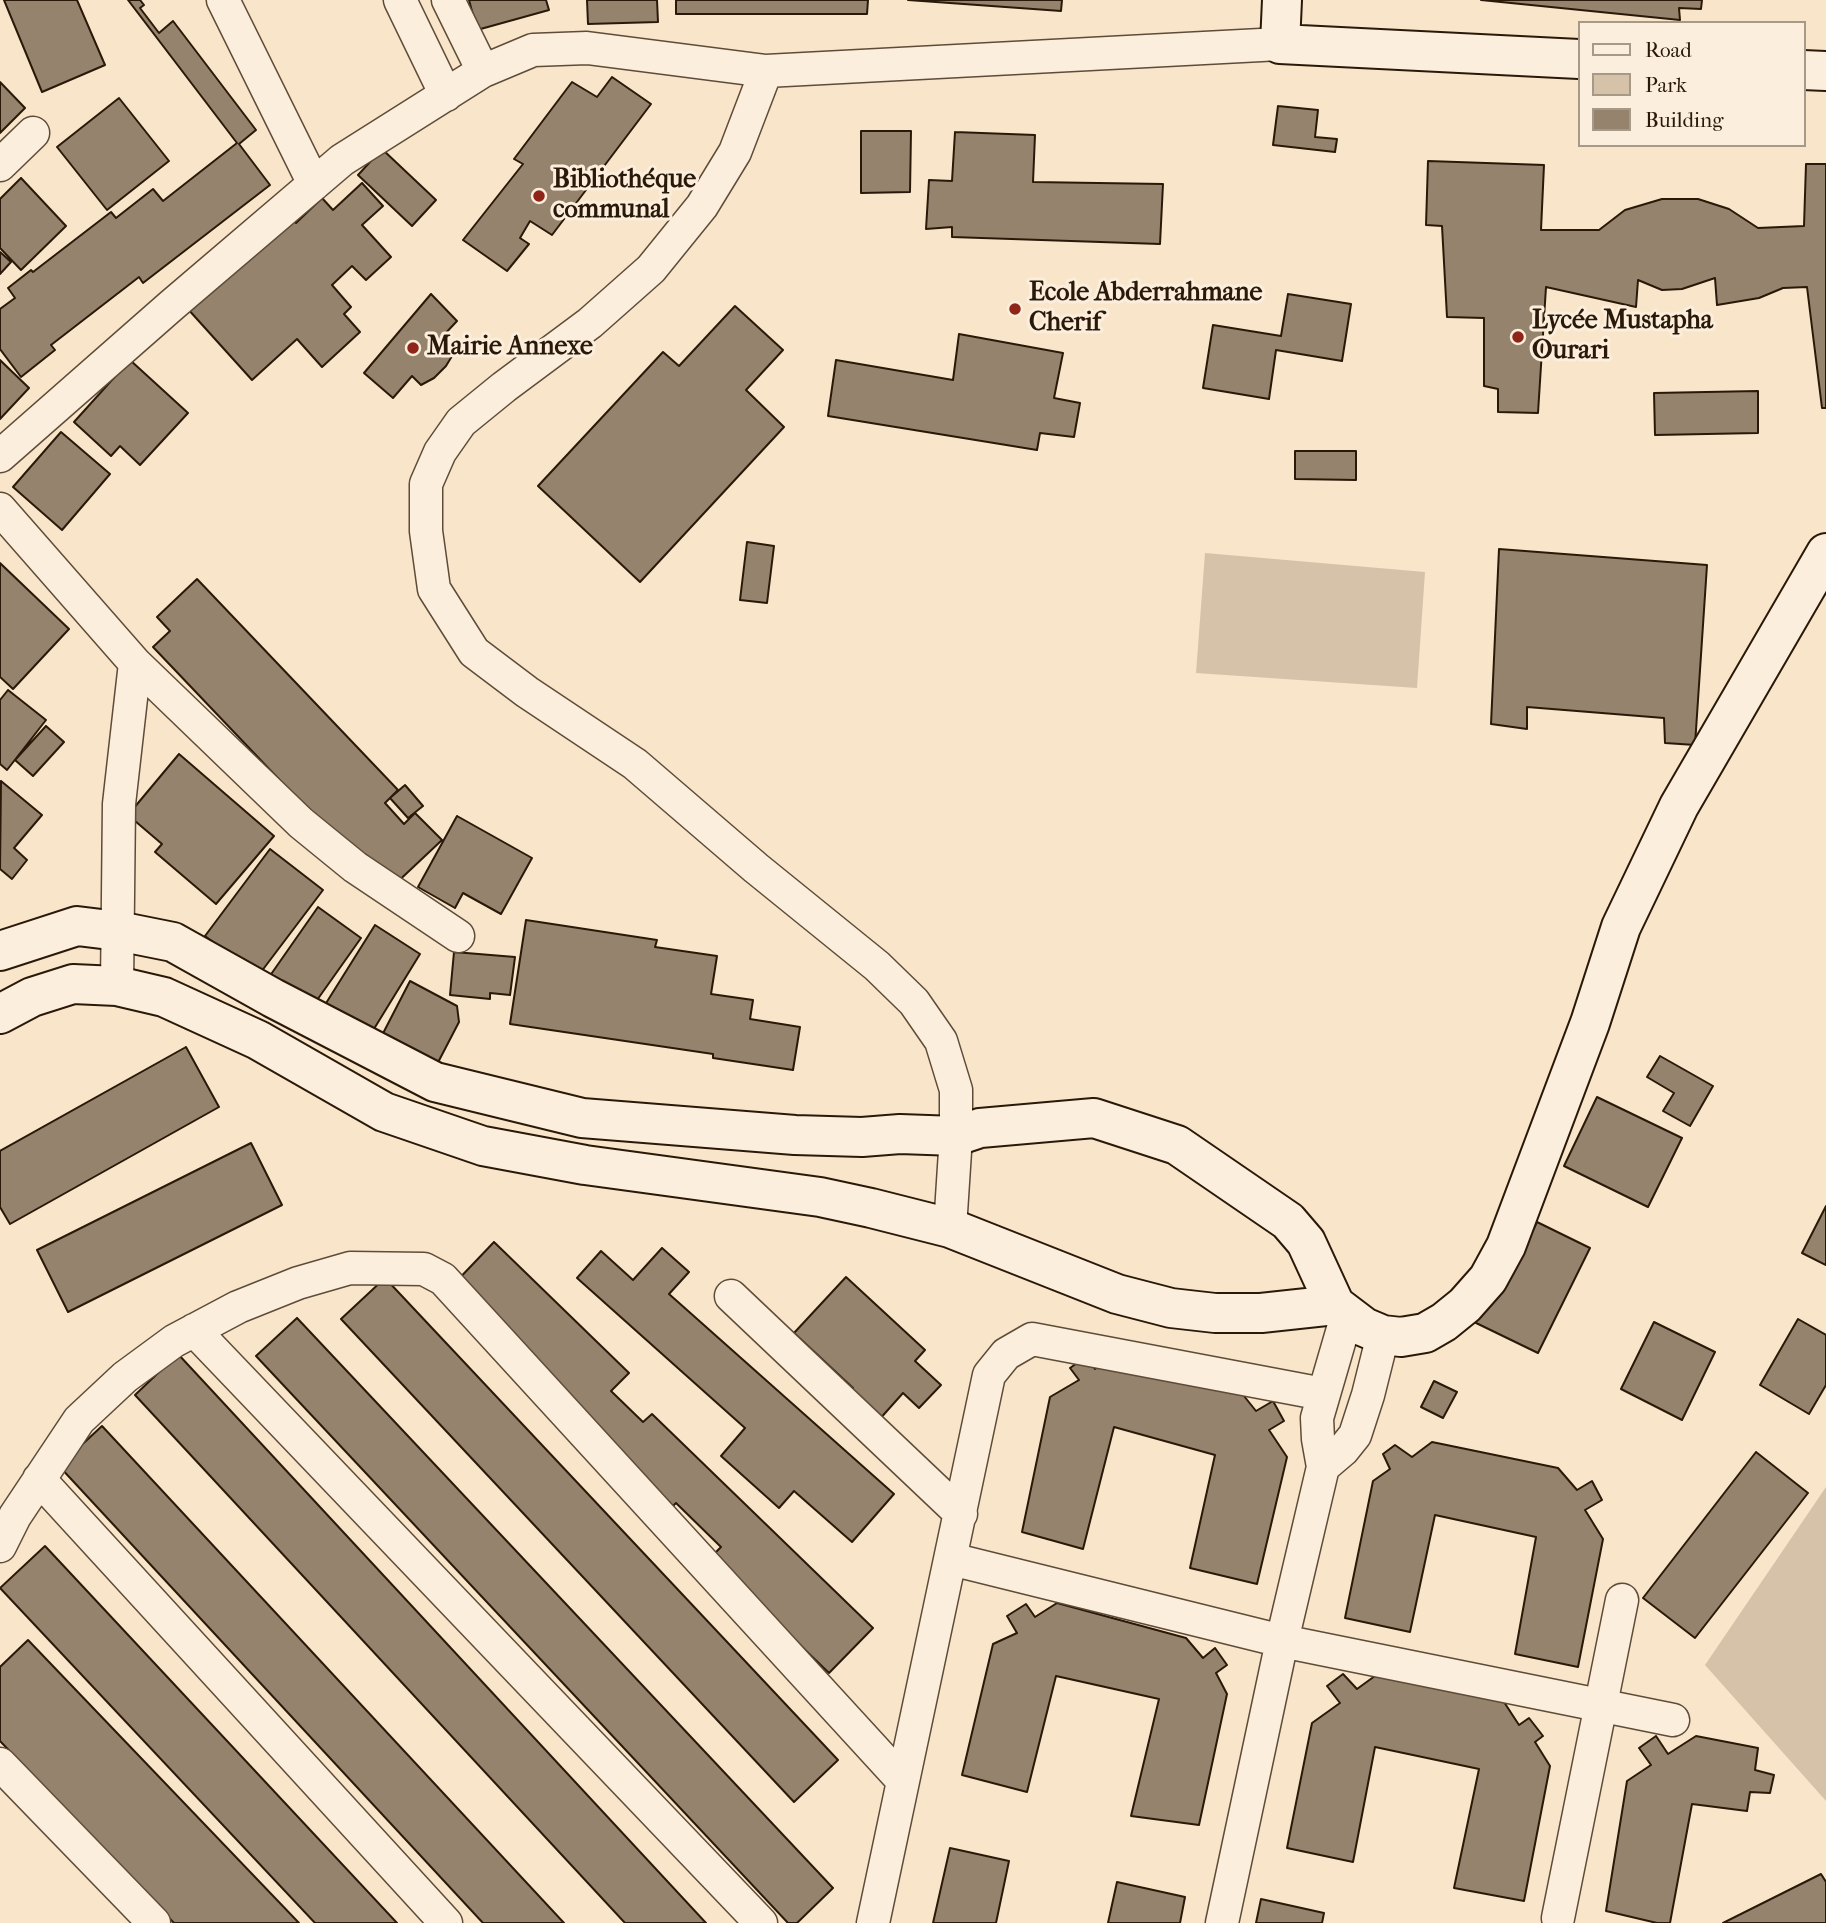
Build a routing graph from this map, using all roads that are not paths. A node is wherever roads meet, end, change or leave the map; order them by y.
1 (223, 0) edge
2 (400, 0) edge
3 (448, 0) edge
4 (1282, 0) edge
5 (1280, 44) junction
6 (1577, 59) edge
7 (1805, 70) edge
8 (482, 71) junction
9 (766, 71) junction
10 (1826, 71) edge
11 (446, 95) junction
12 (33, 133) dead end
13 (0, 165) edge
14 (314, 184) junction
15 (0, 456) edge
16 (0, 509) edge
17 (1826, 553) edge
18 (135, 663) junction
19 (118, 931) junction
20 (458, 936) dead end
21 (0, 951) edge
22 (117, 986) junction
23 (0, 1014) edge
24 (956, 1136) junction
25 (950, 1228) junction
26 (731, 1296) dead end
27 (1341, 1310) junction
28 (194, 1330) junction
29 (1383, 1335) junction
30 (1323, 1394) junction
31 (1323, 1467) junction
32 (39, 1479) junction
33 (961, 1514) junction
34 (0, 1546) edge
35 (951, 1559) junction
36 (1622, 1600) dead end
37 (1282, 1642) junction
38 (1601, 1706) junction
39 (1673, 1720) dead end
40 (0, 1764) edge
41 (902, 1780) junction
42 (1558, 1918) dead end
43 (154, 1923) edge
44 (446, 1923) edge
45 (761, 1923) edge
46 (873, 1923) edge
47 (1222, 1923) edge

1 - 14 street
2 - 11 street
3 - 8 street
4 - 5 street
5 - 6 street
5 - 9 street
7 - 10 street
8 - 9 street
8 - 11 street
9 - 24 street
11 - 14 street
12 - 13 street
14 - 15 street
16 - 18 street
17 - 29 street
18 - 19 street
18 - 20 street
19 - 21 street
19 - 22 street
19 - 24 street
22 - 23 street
22 - 25 street
24 - 25 street
24 - 27 street
25 - 27 street
26 - 33 street
27 - 29 street
27 - 30 street
28 - 32 street
28 - 41 street
28 - 45 street
29 - 31 street
30 - 31 street
30 - 33 street
31 - 37 street
32 - 34 street
32 - 44 street
33 - 35 street
35 - 37 street
35 - 41 street
36 - 38 street
37 - 38 street
37 - 47 street
38 - 39 street
38 - 42 street
40 - 43 street
41 - 46 street

